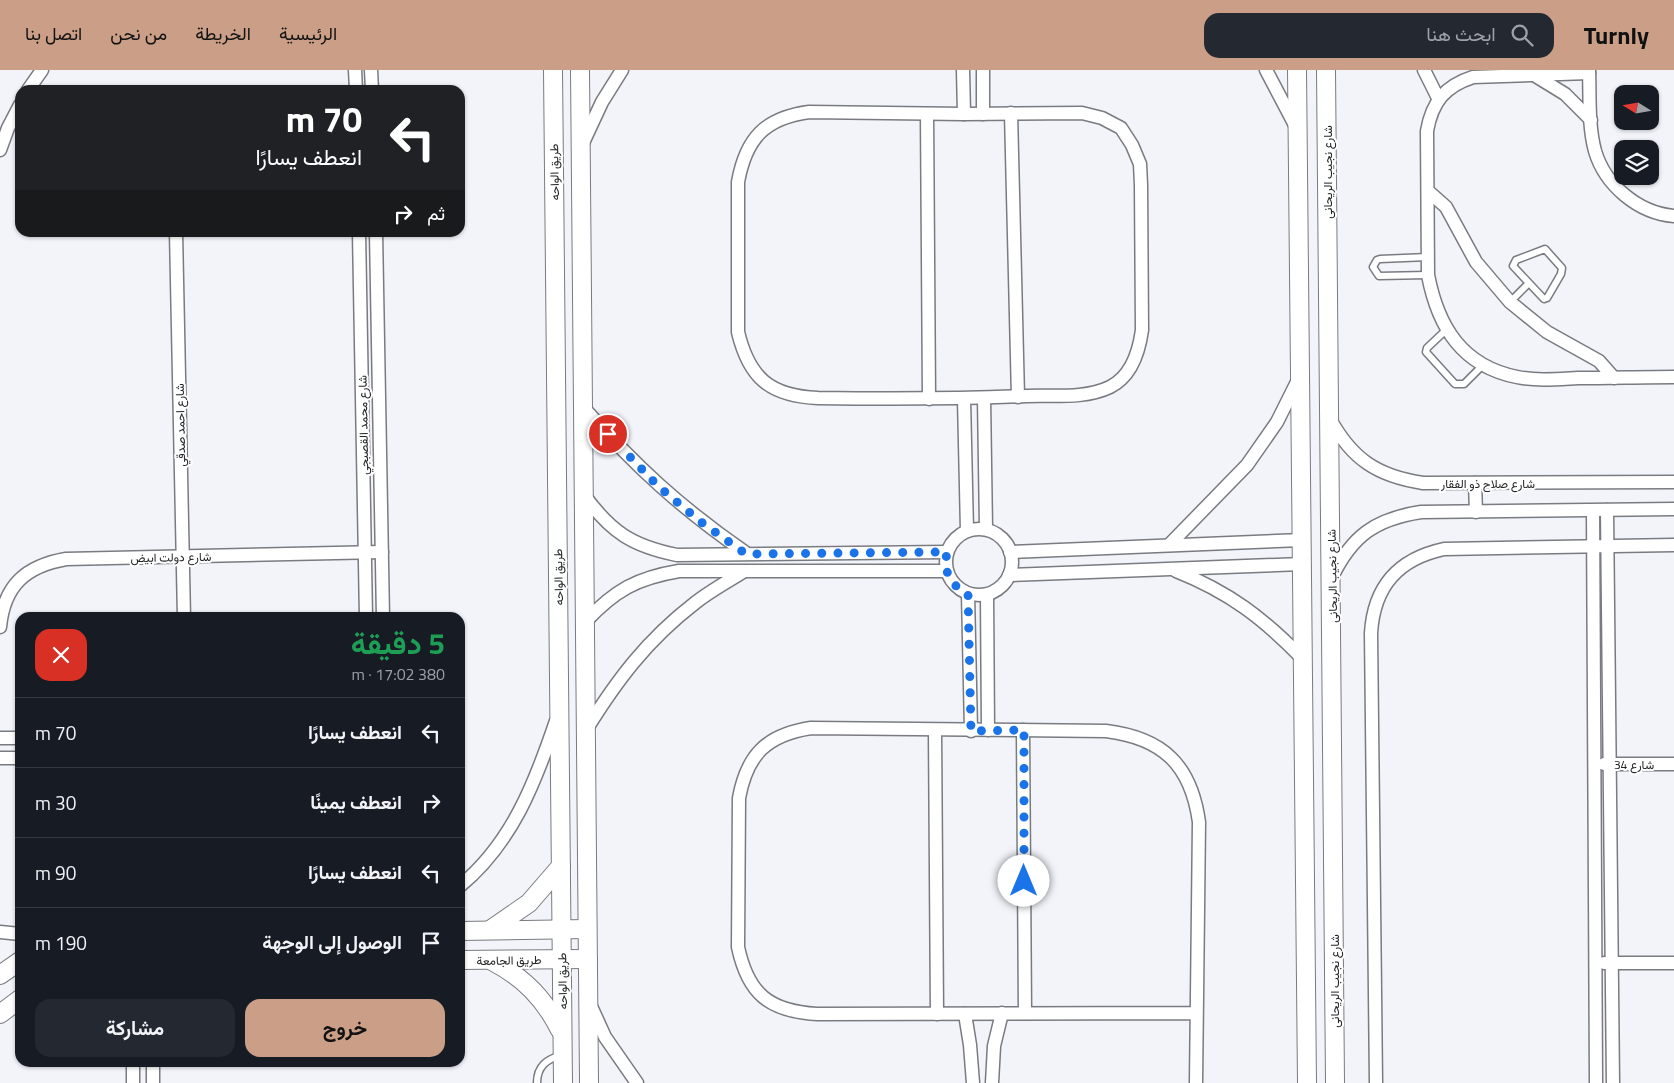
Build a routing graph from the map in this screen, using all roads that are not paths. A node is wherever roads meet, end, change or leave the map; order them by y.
1 (42, 70) edge
2 (355, 70) edge
3 (371, 70) edge
4 (553, 70) edge
5 (580, 70) edge
6 (622, 70) edge
7 (963, 70) edge
8 (982, 70) edge
9 (1266, 70) edge
10 (1297, 70) edge
11 (1326, 70) edge
12 (1424, 70) edge
13 (1589, 71) edge
14 (1509, 73) edge
15 (1533, 75) junction
16 (32, 85) edge
17 (356, 85) edge
18 (372, 85) edge
19 (1438, 98) junction
20 (15, 114) edge
21 (927, 114) junction
22 (964, 114) junction
23 (983, 114) junction
24 (1011, 114) junction
25 (1591, 120) junction
26 (1297, 129) junction
27 (581, 147) junction
28 (0, 150) edge
29 (1428, 191) junction
30 (1674, 216) edge
31 (176, 237) edge
32 (359, 237) edge
33 (376, 237) edge
34 (1428, 257) junction
35 (1428, 275) junction
36 (1528, 284) junction
37 (1328, 290) junction
38 (1300, 292) junction
39 (1510, 302) junction
40 (1446, 330) junction
41 (1483, 365) junction
42 (1300, 376) junction
43 (1674, 377) edge
44 (1614, 378) junction
45 (1018, 397) junction
46 (984, 398) junction
47 (929, 399) junction
48 (964, 399) junction
49 (583, 407) junction
50 (1329, 417) junction
51 (1674, 482) edge
52 (1475, 483) junction
53 (584, 495) junction
54 (1674, 509) edge
55 (1607, 510) junction
56 (1593, 511) junction
57 (1476, 512) junction
58 (986, 529) junction
59 (967, 531) junction
60 (1302, 540) junction
61 (1169, 545) junction
62 (1608, 546) junction
63 (1674, 546) edge
64 (1593, 547) junction
65 (382, 552) junction
66 (947, 552) junction
67 (1010, 552) junction
68 (366, 553) junction
69 (746, 554) junction
70 (183, 557) junction
71 (1302, 564) junction
72 (1172, 569) junction
73 (946, 571) junction
74 (743, 572) junction
75 (1009, 575) junction
76 (1332, 577) junction
77 (968, 594) junction
78 (987, 595) junction
79 (184, 612) edge
80 (366, 612) edge
81 (382, 612) edge
82 (585, 622) junction
83 (0, 627) edge
84 (1302, 658) junction
85 (560, 710) junction
86 (586, 730) junction
87 (935, 730) junction
88 (988, 730) junction
89 (1024, 730) junction
90 (971, 731) junction
91 (0, 738) edge
92 (15, 738) edge
93 (0, 758) edge
94 (15, 758) edge
95 (1594, 764) junction
96 (1611, 764) junction
97 (1674, 764) edge
98 (561, 866) junction
99 (465, 882) edge
100 (562, 929) junction
101 (587, 929) junction
102 (489, 930) junction
103 (465, 931) edge
104 (0, 932) edge
105 (15, 934) edge
106 (562, 959) junction
107 (588, 959) junction
108 (465, 960) edge
109 (490, 960) junction
110 (1612, 963) junction
111 (1674, 963) edge
112 (1595, 964) junction
113 (15, 965) edge
114 (0, 976) edge
115 (588, 1000) junction
116 (15, 1003) edge
117 (1026, 1013) junction
118 (1196, 1013) junction
119 (0, 1014) edge
120 (937, 1014) junction
121 (965, 1014) junction
122 (1002, 1014) junction
123 (563, 1034) junction
124 (563, 1055) junction
125 (133, 1067) edge
126 (153, 1067) edge
127 (1335, 1078) edge
128 (1306, 1079) edge
129 (133, 1083) edge
130 (152, 1083) edge
131 (537, 1083) edge
132 (563, 1083) edge
133 (589, 1083) edge
134 (637, 1083) edge
135 (973, 1083) edge
136 (992, 1083) edge
137 (1196, 1083) edge
138 (1376, 1083) edge
139 (1596, 1083) edge
140 (1613, 1083) edge

1 - 16 street
2 - 17 street
3 - 18 street
4 - 85 street, طريق الواحه
5 - 27 street, طريق الواحه
6 - 27 street
7 - 22 street
8 - 23 street
9 - 26 street
10 - 26 street
11 - 37 street, شارع نجيب الريحانى
12 - 19 street
13 - 15 street
13 - 25 street
14 - 15 street
14 - 19 street
15 - 25 street
19 - 29 street
20 - 28 street
21 - 22 street
21 - 47 street
21 - 47 street
22 - 23 street
23 - 24 street
24 - 45 street
24 - 45 street
25 - 30 street
26 - 38 street
27 - 49 street, طريق الواحه
29 - 34 street
29 - 39 street
31 - 70 street, شارع احمد صدقي
32 - 68 street, شارع محمد القصبجي
33 - 65 street, شارع محمد القصبجي
34 - 35 street
34 - 35 lane
35 - 40 street
36 - 36 lane
36 - 39 lane
37 - 38 street
37 - 50 street, شارع نجيب الريحانى
38 - 42 street
39 - 44 street
40 - 41 street
40 - 41 lane
41 - 44 street
42 - 60 street
42 - 61 street
43 - 44 street
45 - 46 street
46 - 48 street
46 - 58 street
47 - 48 street
48 - 59 street
49 - 53 street, طريق الواحه
49 - 69 street
50 - 52 street, شارع صلاح ذو الفقار
50 - 76 street, شارع نجيب الريحانى
51 - 52 street, شارع صلاح ذو الفقار
52 - 57 street
53 - 69 street
53 - 82 street, طريق الواحه
54 - 55 street
55 - 56 street
55 - 62 street
56 - 57 street
56 - 64 street
57 - 76 street
58 - 59 street
58 - 67 street
59 - 66 street
60 - 61 street
60 - 71 street
61 - 67 street
62 - 63 street
62 - 64 street
62 - 96 street
64 - 95 street
64 - 138 street
65 - 68 street, شارع دولت ابيض
65 - 81 street, شارع محمد القصبجي
66 - 69 street
66 - 73 street
67 - 75 street
68 - 70 street, شارع دولت ابيض
68 - 80 street, شارع محمد القصبجي
70 - 79 street, شارع احمد صدقي
70 - 83 street, شارع دولت ابيض
71 - 72 street
71 - 84 street
72 - 75 street
72 - 84 street
73 - 74 street
73 - 77 street
74 - 82 street
74 - 86 street
75 - 78 street
76 - 127 street, شارع نجيب الريحانى
77 - 78 street
77 - 90 street
78 - 88 street
82 - 86 street, طريق الواحه
84 - 128 street
85 - 98 street, طريق الواحه
85 - 99 street
86 - 101 street, طريق الواحه
87 - 90 street
87 - 120 street
87 - 120 street
88 - 89 street
88 - 90 street
89 - 117 street
89 - 118 street
91 - 92 street
93 - 94 street
95 - 96 street, شارع 34
95 - 112 street
96 - 97 street, شارع 34
96 - 110 street
98 - 100 street, طريق الواحه
98 - 102 street
100 - 101 street
100 - 102 street
100 - 106 street, طريق الواحه
101 - 107 street, طريق الواحه
102 - 103 street
104 - 105 street
106 - 107 street, طريق الجامعة
106 - 109 street, طريق الجامعة
106 - 123 street, طريق الواحه
107 - 115 street, طريق الواحه
108 - 109 street, طريق الجامعة
109 - 123 street
110 - 111 street
110 - 112 street
110 - 140 street
112 - 139 street
113 - 114 street
115 - 133 street, طريق الواحه
115 - 134 street
116 - 119 street
117 - 118 street
117 - 122 street
118 - 137 street
120 - 121 street
121 - 122 street
121 - 135 street
122 - 136 street
123 - 124 street, طريق الواحه
124 - 131 lane
124 - 132 street, طريق الواحه
125 - 129 street
126 - 130 street
127 - 128 street
129 - 130 street

